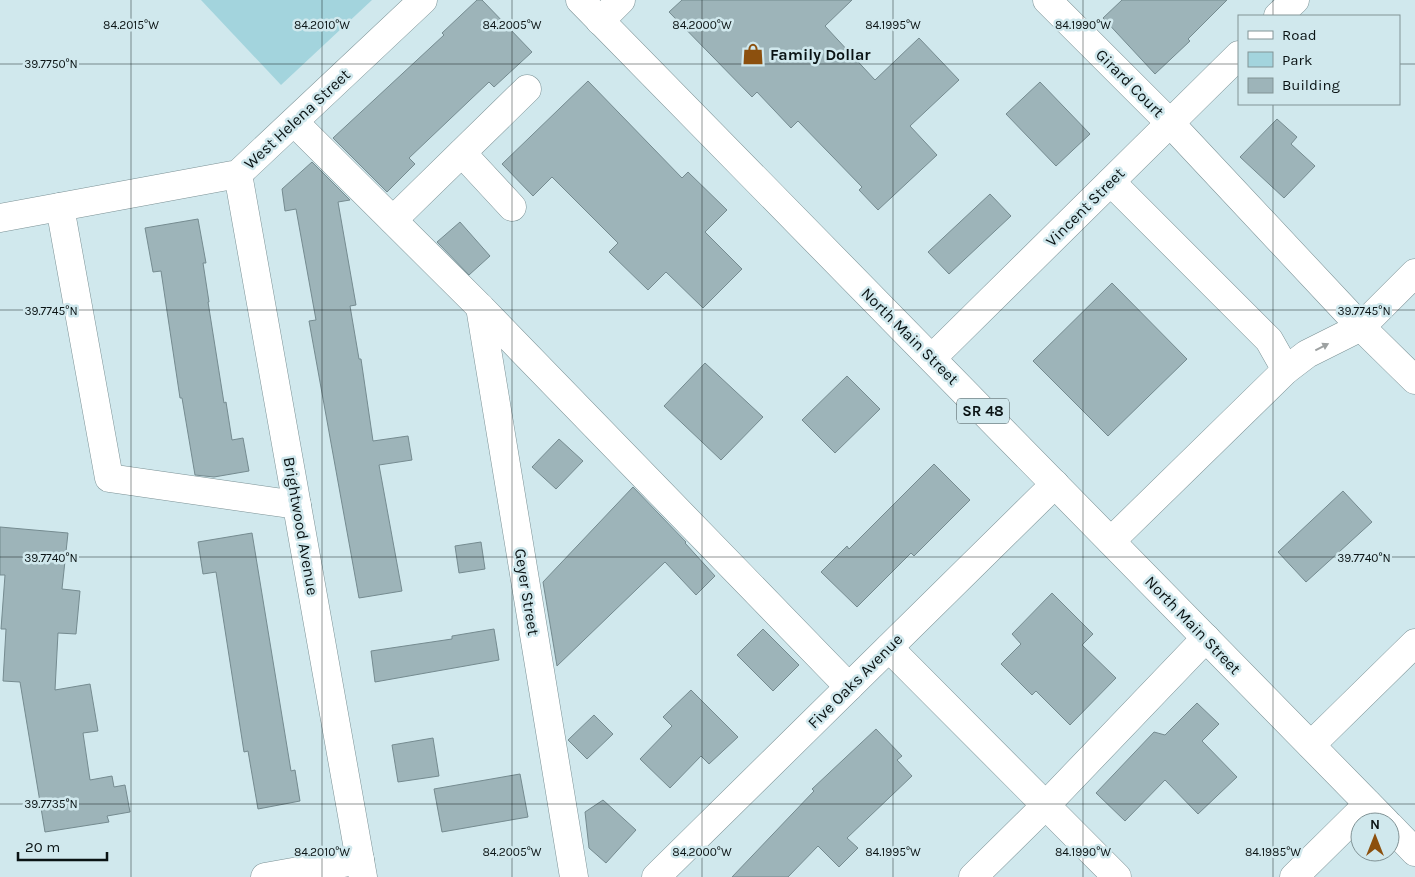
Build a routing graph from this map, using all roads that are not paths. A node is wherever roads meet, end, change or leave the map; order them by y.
1 (423, 0) edge
2 (580, 0) edge
3 (621, 0) edge
4 (1047, 0) edge
5 (1295, 0) edge
6 (1279, 15) edge
7 (600, 21) junction
8 (1238, 56) edge
9 (527, 90) dead end
10 (294, 122) junction
11 (1170, 123) junction
12 (462, 153) junction
13 (238, 174) junction
14 (1110, 182) junction
15 (60, 207) junction
16 (512, 207) dead end
17 (0, 218) edge
18 (393, 220) junction
19 (1415, 273) edge
20 (480, 306) junction
21 (1361, 327) junction
22 (932, 358) junction
23 (1286, 370) junction
24 (1415, 380) edge
25 (1055, 484) junction
26 (297, 505) junction
27 (1111, 541) junction
28 (1206, 638) junction
29 (1415, 643) edge
30 (889, 648) junction
31 (849, 687) junction
32 (1311, 745) junction
33 (1046, 805) junction
34 (1376, 812) edge
35 (1350, 836) edge
36 (1400, 836) edge
37 (1415, 852) edge
38 (361, 868) edge
39 (1305, 873) edge
40 (265, 877) edge
41 (574, 877) edge
42 (656, 877) edge
43 (973, 877) edge
44 (1117, 877) edge

1 - 10 street, West Helena Street
2 - 7 street, North Main Street / SR 48
3 - 7 street
4 - 11 street, Girard Court
5 - 6 street
7 - 22 street, North Main Street / SR 48
8 - 11 street, Vincent Street
9 - 12 street
10 - 13 street, West Helena Street
10 - 18 street
11 - 14 street, Vincent Street
11 - 21 street, Girard Court
12 - 16 street
12 - 18 street
13 - 15 street, West Helena Street
13 - 26 street, Brightwood Avenue
14 - 22 street, Vincent Street
14 - 23 street
15 - 17 street, West Helena Street
15 - 26 street
18 - 20 street
19 - 21 street
20 - 31 street
20 - 41 street, Geyer Street
23 -> 21 street
21 - 24 street, Girard Court
22 - 25 street, North Main Street / SR 48
23 - 27 street
25 - 27 street, North Main Street / SR 48
25 - 30 street, Five Oaks Avenue
26 - 38 street, Brightwood Avenue
27 - 28 street, North Main Street / SR 48
28 - 32 street, North Main Street / SR 48
28 - 33 street
29 - 32 street
30 - 31 street, Five Oaks Avenue
30 - 33 street
31 - 42 street, Five Oaks Avenue
32 - 34 street, North Main Street / SR 48
33 - 43 street
33 - 44 street
35 - 39 street
36 - 37 street
38 - 40 street

